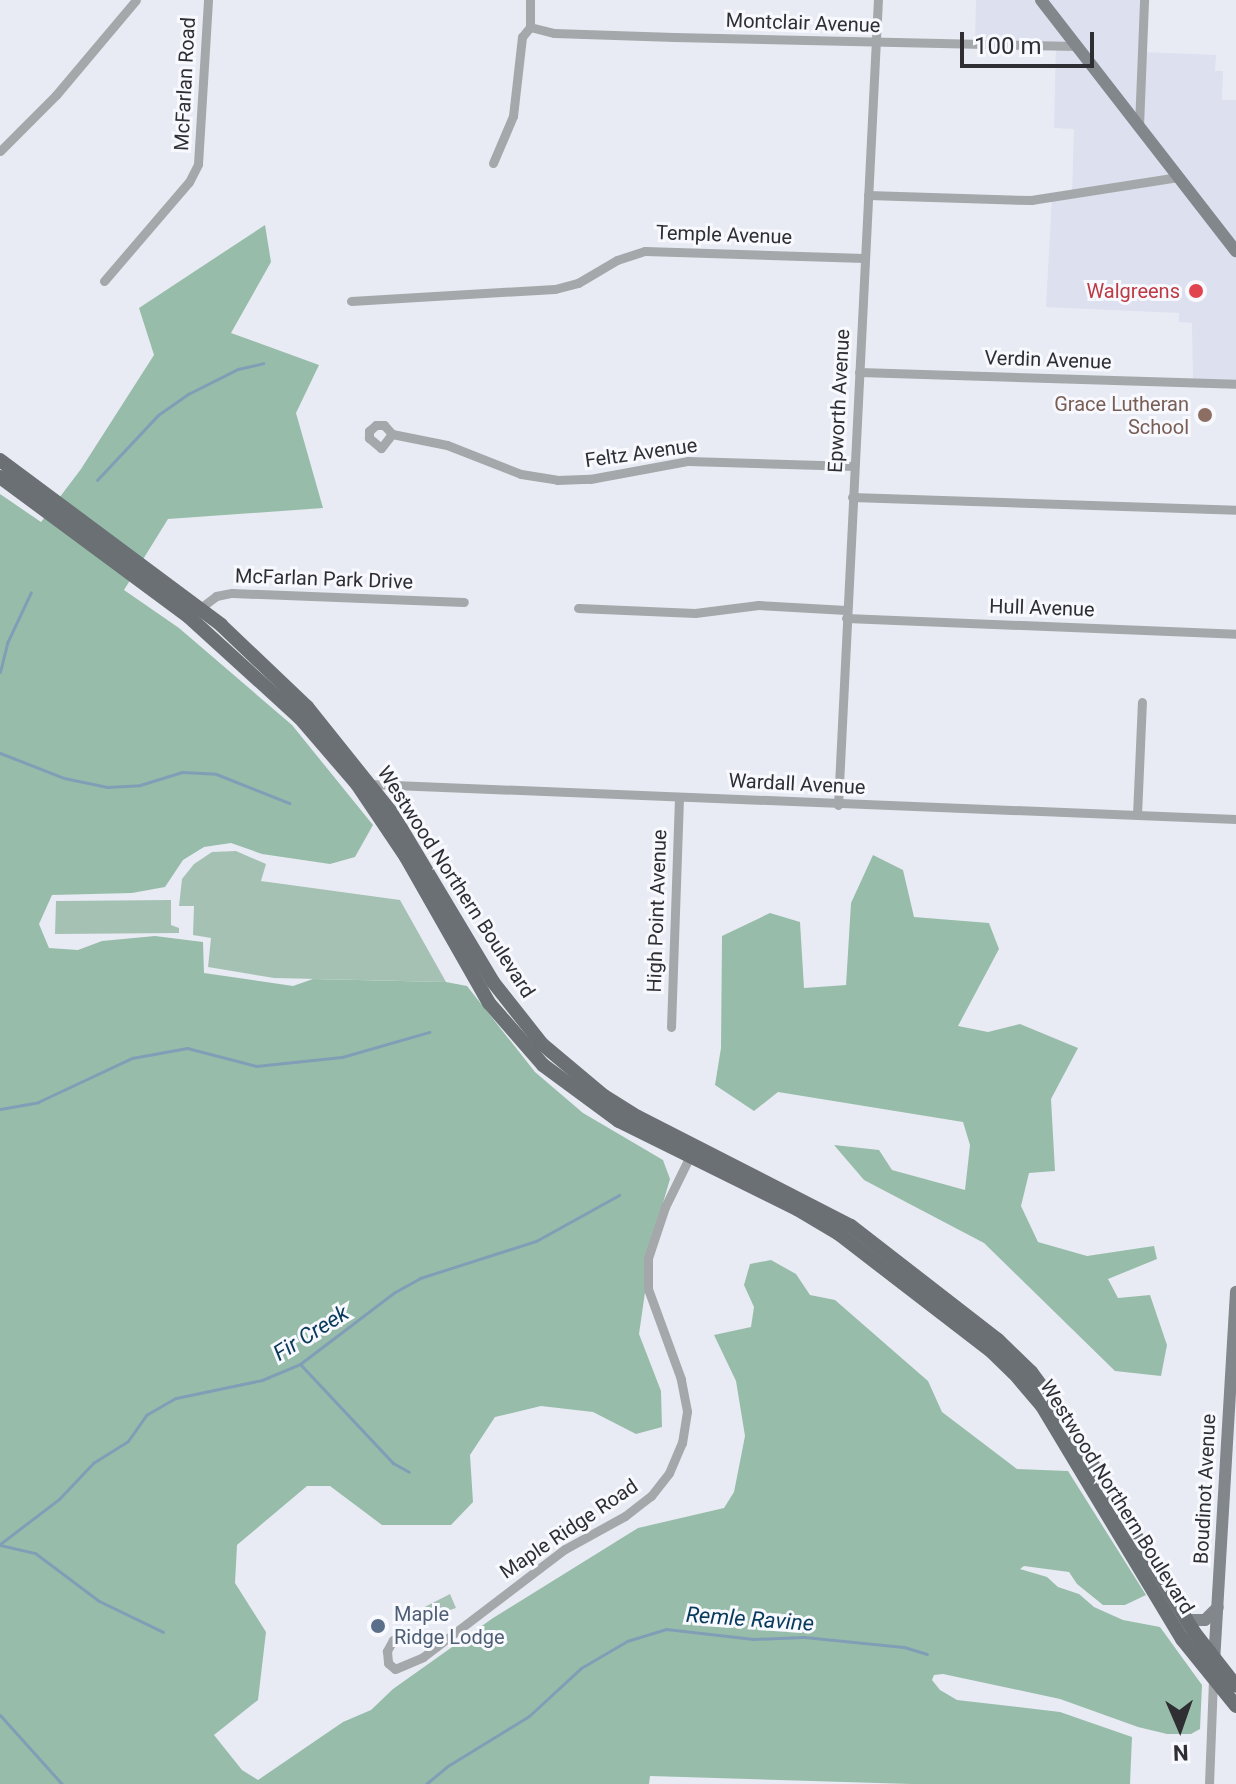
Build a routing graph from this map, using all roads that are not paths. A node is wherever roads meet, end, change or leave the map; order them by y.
1 (136, 0) edge
2 (208, 0) edge
3 (530, 0) edge
4 (878, 0) edge
5 (1041, 0) edge
6 (1144, 0) edge
7 (530, 27) junction
8 (876, 43) junction
9 (1076, 46) junction
10 (1139, 126) junction
11 (0, 151) edge
12 (493, 163) dead end
13 (1178, 177) junction
14 (868, 195) junction
15 (1236, 251) edge
16 (864, 258) junction
17 (104, 281) dead end
18 (351, 301) dead end
19 (859, 372) junction
20 (1236, 384) edge
21 (392, 434) dead end
22 (0, 460) edge
23 (854, 466) junction
24 (0, 477) edge
25 (852, 497) junction
26 (1236, 510) edge
27 (464, 602) dead end
28 (578, 608) dead end
29 (194, 613) junction
30 (846, 614) junction
31 (1236, 634) edge
32 (1142, 702) dead end
33 (365, 784) junction
34 (679, 797) junction
35 (838, 805) junction
36 (1137, 815) junction
37 (1236, 819) edge
38 (671, 1027) dead end
39 (692, 1151) junction
40 (1236, 1292) edge
41 (1234, 1364) edge
42 (1092, 1475) junction
43 (1218, 1607) junction
44 (1186, 1620) junction
45 (437, 1646) junction
46 (1214, 1659) junction
47 (1213, 1681) junction
48 (1236, 1686) edge
49 (1236, 1706) edge
50 (1209, 1784) edge

1 - 11 street
2 - 17 street, McFarlan Road
3 - 7 street
4 - 8 street, Epworth Avenue
5 - 9 street
6 - 10 street
7 - 8 street, Montclair Avenue
7 - 12 street
8 - 9 street, Montclair Avenue
8 - 14 street, Epworth Avenue
9 - 10 street
10 - 13 street
13 - 14 street
13 - 15 street
14 - 16 street, Epworth Avenue
16 - 18 street, Temple Avenue
16 - 19 street, Epworth Avenue
19 - 20 street, Verdin Avenue
19 - 23 street, Epworth Avenue
21 - 23 street, Feltz Avenue
22 - 29 main road, Westwood Northern Boulevard
23 - 25 street, Epworth Avenue
24 - 29 main road, Westwood Northern Boulevard
25 - 26 street
25 - 30 street, Epworth Avenue
27 - 29 street, McFarlan Park Drive
28 - 30 street, Hull Avenue
29 - 33 main road, Westwood Northern Boulevard
30 - 31 street, Hull Avenue
30 - 35 street, Epworth Avenue
32 - 36 street
33 - 34 street, Wardall Avenue
33 - 39 main road, Westwood Northern Boulevard
34 - 35 street, Wardall Avenue
34 - 38 street, High Point Avenue
35 - 36 street, Wardall Avenue
36 - 37 street, Wardall Avenue
39 - 42 main road, Westwood Northern Boulevard
39 - 45 street, Maple Ridge Road
40 - 41 street, Boudinot Avenue
41 - 43 street, Boudinot Avenue
42 - 44 main road, Westwood Northern Boulevard
42 - 47 main road, Westwood Northern Boulevard
43 - 44 street
43 - 46 street, Boudinot Avenue
44 - 46 main road, Westwood Northern Boulevard
45 - 45 street, Maple Ridge Road
46 - 47 street, Boudinot Avenue
46 - 48 main road, Westwood Northern Boulevard
47 - 49 main road, Westwood Northern Boulevard
47 - 50 street, Boudinot Avenue

